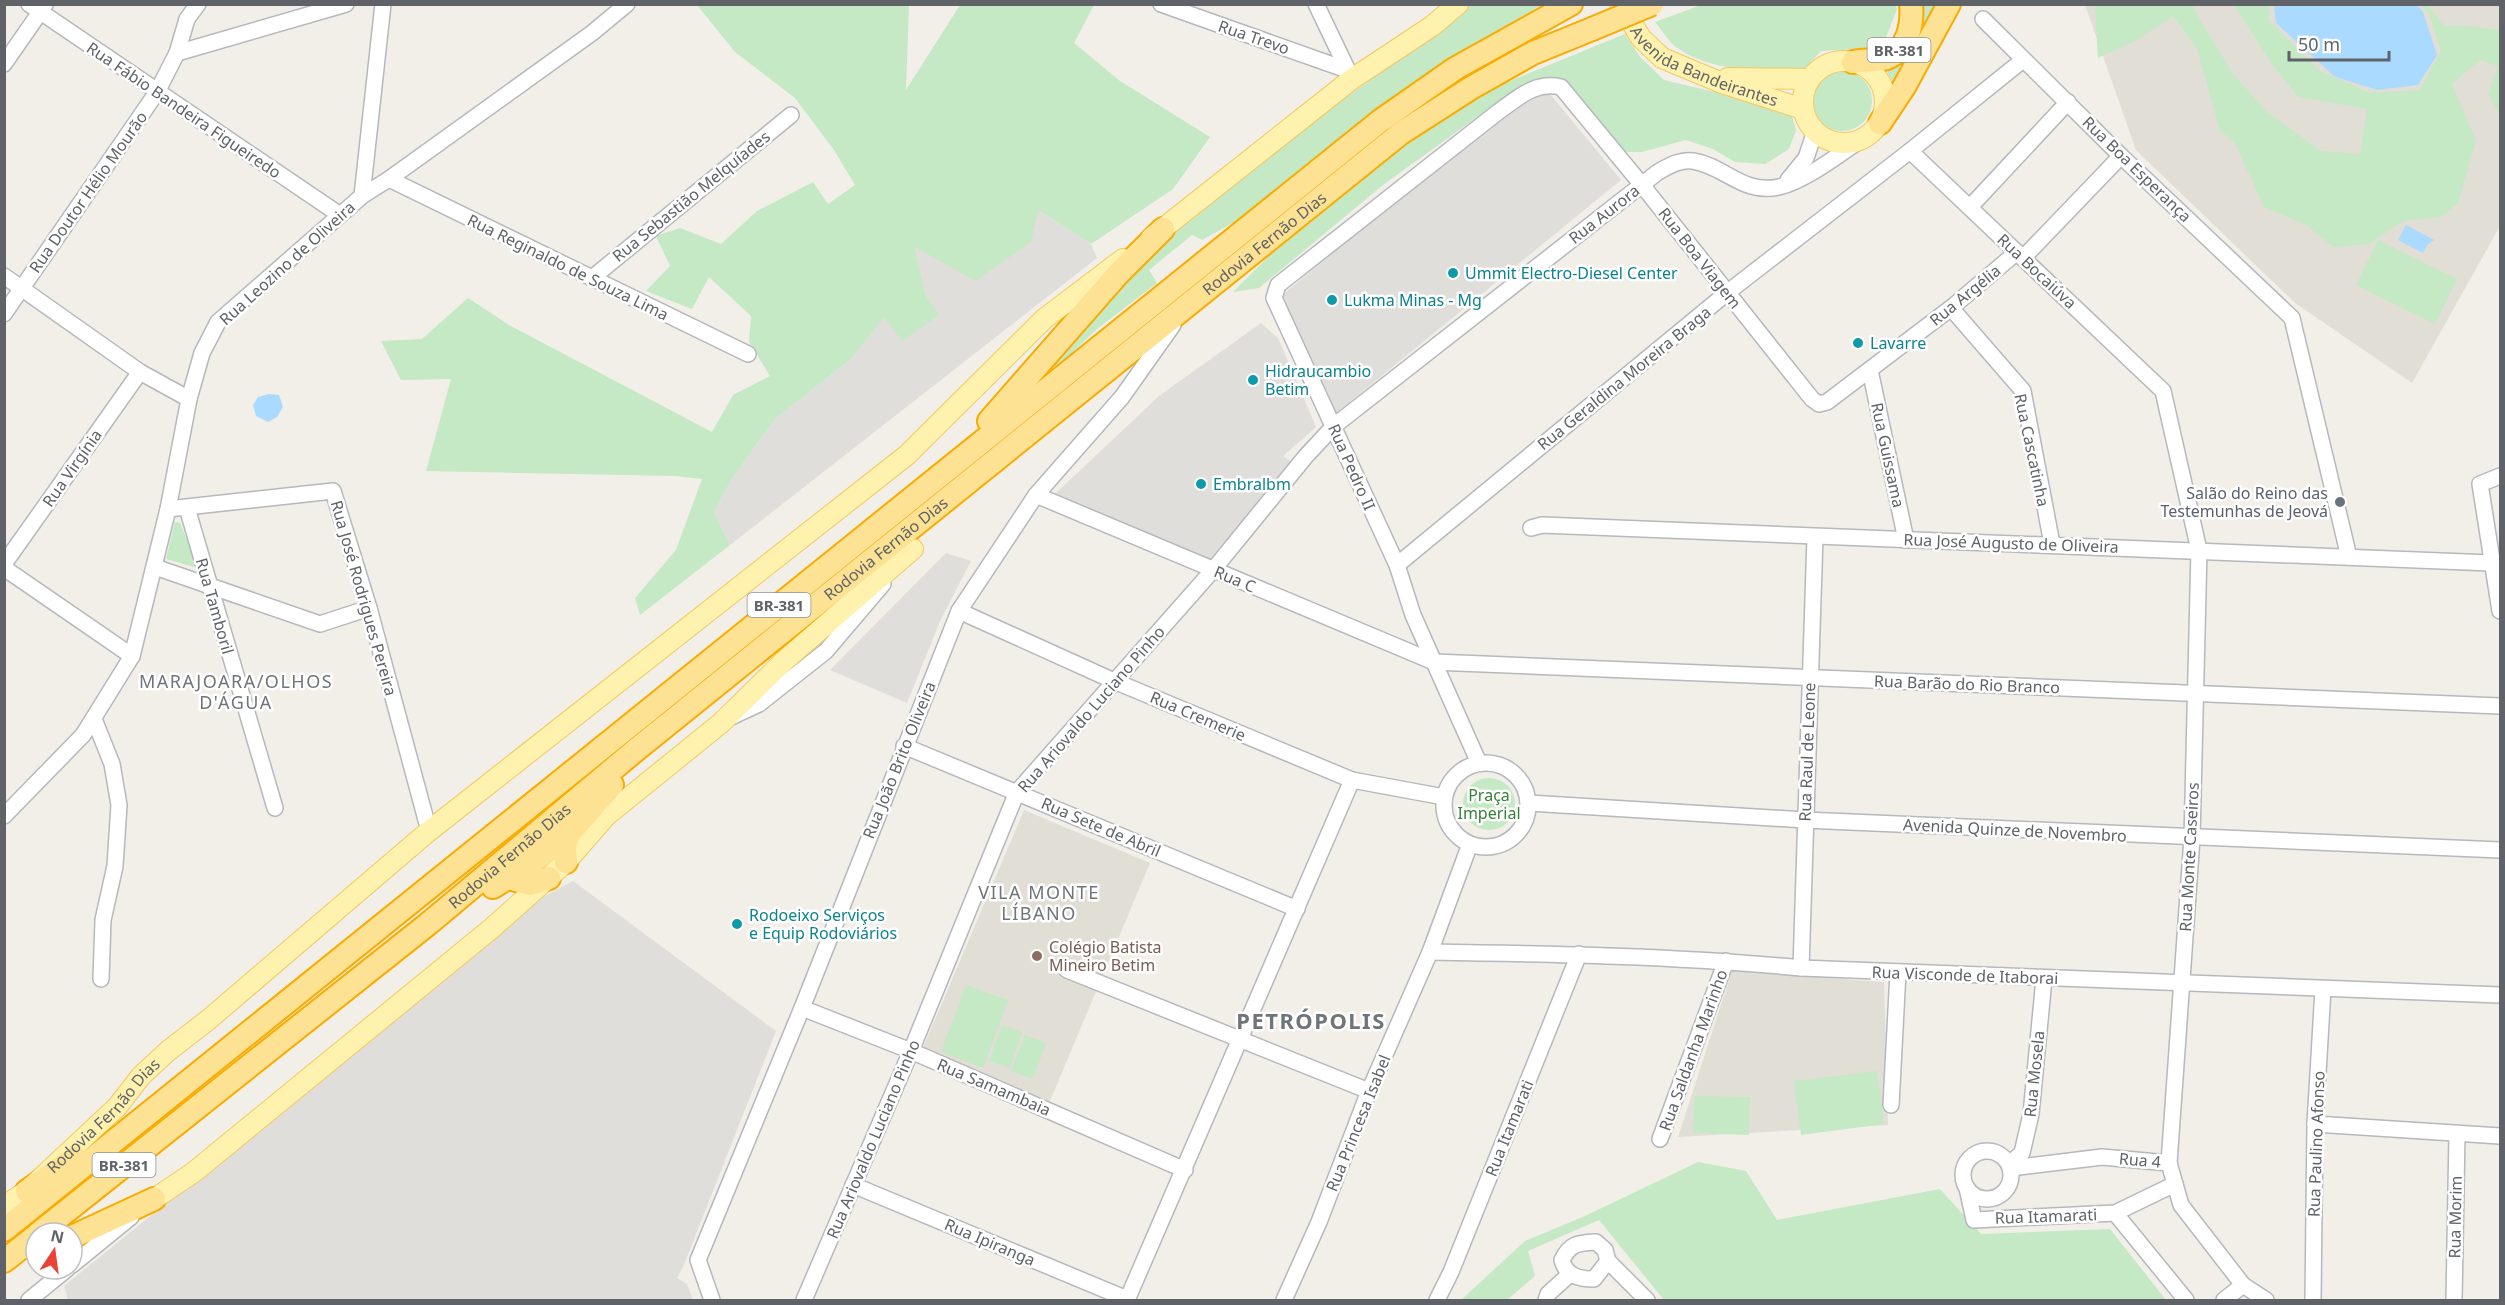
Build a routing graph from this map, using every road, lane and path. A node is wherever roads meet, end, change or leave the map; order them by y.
1 (198, 4) edge
2 (346, 4) edge
3 (383, 4) edge
4 (627, 4) edge
5 (1161, 4) edge
6 (1316, 4) edge
7 (1439, 4) edge
8 (1458, 4) edge
9 (1571, 4) edge
10 (1620, 4) edge
11 (1652, 4) edge
12 (1911, 4) edge
13 (1948, 4) edge
14 (38, 7) edge
15 (1983, 20) dead end
16 (1432, 26) junction
17 (177, 53) junction
18 (2023, 60) junction
19 (1853, 62) junction
20 (4, 64) edge
21 (1350, 74) junction
22 (1701, 74) junction
23 (1810, 79) junction
24 (1549, 84) joint
25 (157, 92) junction
26 (2068, 102) junction
27 (1803, 109) junction
28 (791, 115) dead end
29 (1880, 123) junction
30 (1815, 131) junction
31 (1862, 139) junction
32 (1910, 152) junction
33 (2121, 156) junction
34 (389, 179) junction
35 (1642, 185) junction
36 (1780, 187) junction
37 (362, 196) junction
38 (1970, 207) junction
39 (340, 215) junction
40 (1163, 228) junction
41 (2020, 255) junction
42 (4, 276) edge
43 (591, 278) junction
44 (22, 288) junction
45 (1728, 292) junction
46 (1185, 308) junction
47 (1951, 308) junction
48 (4, 314) edge
49 (748, 354) dead end
50 (1870, 370) junction
51 (140, 372) junction
52 (2163, 390) joint
53 (189, 399) junction
54 (1827, 402) joint
55 (1334, 426) junction
56 (2500, 476) edge
57 (1036, 495) junction
58 (902, 506) junction
59 (939, 506) junction
60 (187, 508) junction
61 (168, 509) junction
62 (1531, 528) dead end
63 (1815, 537) junction
64 (1906, 540) junction
65 (2052, 544) junction
66 (913, 549) joint
67 (2199, 550) junction
68 (2349, 557) junction
69 (2491, 563) junction
70 (1397, 565) junction
71 (4, 566) edge
72 (155, 567) junction
73 (1213, 570) junction
74 (208, 583) junction
75 (369, 608) junction
76 (959, 611) junction
77 (2500, 611) edge
78 (132, 656) junction
79 (1434, 662) junction
80 (1809, 679) junction
81 (1114, 681) junction
82 (2194, 692) junction
83 (2500, 706) edge
84 (94, 719) junction
85 (904, 746) junction
86 (637, 750) junction
87 (1479, 763) junction
88 (1352, 780) junction
89 (1017, 792) junction
90 (1444, 797) junction
91 (1529, 803) junction
92 (275, 808) dead end
93 (4, 816) edge
94 (1805, 820) junction
95 (429, 831) junction
96 (568, 834) junction
97 (2192, 838) junction
98 (1470, 844) junction
99 (2500, 850) edge
100 (566, 862) junction
101 (505, 877) junction
102 (549, 879) junction
103 (1297, 909) junction
104 (428, 924) junction
105 (1430, 952) junction
106 (1579, 954) junction
107 (1726, 961) junction
108 (1801, 968) junction
109 (1067, 970) dead end
110 (1898, 972) junction
111 (101, 979) dead end
112 (2044, 979) junction
113 (2183, 984) junction
114 (2323, 989) junction
115 (2500, 995) edge
116 (802, 1008) junction
117 (1241, 1038) junction
118 (910, 1051) junction
119 (183, 1085) junction
120 (1369, 1091) junction
121 (1891, 1105) dead end
122 (2315, 1124) junction
123 (2457, 1134) junction
124 (2500, 1136) edge
125 (1660, 1139) dead end
126 (2169, 1163) junction
127 (2010, 1166) junction
128 (1185, 1170) junction
129 (2175, 1184) junction
130 (854, 1185) junction
131 (1966, 1188) junction
132 (27, 1191) junction
133 (154, 1198) junction
134 (4, 1206) edge
135 (2115, 1213) junction
136 (54, 1221) edge
137 (4, 1230) edge
138 (84, 1232) edge
139 (24, 1245) edge
140 (84, 1255) edge
141 (24, 1260) edge
142 (4, 1261) edge
143 (1608, 1261) junction
144 (4, 1269) edge
145 (1570, 1274) junction
146 (52, 1281) edge
147 (2243, 1285) junction
148 (29, 1300) edge
149 (712, 1300) edge
150 (804, 1300) edge
151 (1127, 1300) edge
152 (1284, 1300) edge
153 (1437, 1300) edge
154 (1546, 1300) edge
155 (1647, 1300) edge
156 (2186, 1300) edge
157 (2224, 1300) edge
158 (2266, 1300) edge
159 (2313, 1300) edge
160 (2454, 1300) edge

1 - 17 street, Rua Doutor Hélio Mourão
2 - 17 street
3 - 37 street
4 - 34 street, Rua Leozino de Oliveira
5 - 21 street, Rua Trevo
6 - 21 street
7 - 16 main road
8 - 16 main road, Rodovia Fernão Dias / BR-381
9 - 58 highway, Rodovia Fernão Dias / BR-381
10 - 22 main road, Avenida Bandeirantes
11 - 46 highway, Rodovia Fernão Dias / BR-381, bridge
12 - 19 highway, BR-381
13 - 29 highway
14 - 20 street
14 - 25 street, Rua Fábio Bandeira Figueiredo
15 - 18 street, Rua Boa Esperança
16 - 21 main road, Rodovia Fernão Dias / BR-381
17 - 25 street, Rua Doutor Hélio Mourão
18 - 26 street, Rua Boa Esperança
18 - 32 street, Rua Geraldina Moreira Braga
19 - 23 main road
19 - 29 main road
21 - 40 main road, Rodovia Fernão Dias / BR-381
22 - 23 main road
22 - 27 main road, Avenida Bandeirantes
23 - 27 main road, Avenida Bandeirantes
24 - 35 street, Rua Boa Viagem
24 - 55 street, Rua Pedro II
25 - 39 street, Rua Fábio Bandeira Figueiredo
25 - 44 street, Rua Doutor Hélio Mourão
26 - 33 street, Rua Boa Esperança
26 - 38 street
27 - 30 main road, Avenida Bandeirantes
28 - 43 street, Rua Sebastião Melquíades
29 - 31 main road
30 - 31 main road
30 - 36 street
31 - 36 street, Rua Aurora
32 - 38 street, Rua Bocaiúva
32 - 45 street, Rua Geraldina Moreira Braga
33 - 41 street, Rua Argélia
33 - 68 street, Rua Boa Esperança
34 - 37 street, Rua Leozino de Oliveira
34 - 43 street, Rua Reginaldo de Souza Lima
35 - 36 street, Rua Aurora
35 - 45 street, Rua Boa Viagem
35 - 55 street, Rua Aurora
37 - 39 street, Rua Leozino de Oliveira
38 - 41 street, Rua Bocaiúva
39 - 53 street, Rua Leozino de Oliveira
40 - 58 highway, BR-381
40 - 95 main road, Rodovia Fernão Dias / BR-381
41 - 47 street, Rua Argélia
41 - 52 street, Rua Bocaiúva
42 - 44 street
43 - 49 street, Rua Reginaldo de Souza Lima
44 - 48 street, Rua Doutor Hélio Mourão
44 - 51 street
45 - 54 street, Rua Boa Viagem
45 - 70 street, Rua Geraldina Moreira Braga
46 - 57 street, Rua João Brito Oliveira
46 - 59 highway, Rodovia Fernão Dias / BR-381
47 - 50 street, Rua Argélia
47 - 65 street, Rua Cascatinha
50 - 54 street, Rua Argélia
50 - 64 street, Rua Guissama
51 - 53 street
51 - 71 street, Rua Virgínia
52 - 67 street, Rua Monte Caseiros
53 - 61 street, Rua Leozino de Oliveira
55 - 70 street, Rua Pedro II
55 - 73 street, Rua Ariovaldo Luciano Pinho
56 - 69 street
57 - 73 street, Rua C
57 - 76 street, Rua João Brito Oliveira
58 - 119 highway, Rodovia Fernão Dias / BR-381
59 - 66 highway, BR-381
59 - 86 highway, Rodovia Fernão Dias / BR-381
60 - 61 street, Rua José Rodrigues Pereira
60 - 74 street, Rua Tamboril
60 - 75 street, Rua José Rodrigues Pereira
61 - 72 street, Rua Leozino de Oliveira
62 - 63 street, Rua José Augusto de Oliveira
63 - 64 street, Rua José Augusto de Oliveira
63 - 80 street, Rua Raul de Leone
64 - 65 street, Rua José Augusto de Oliveira
65 - 67 street, Rua José Augusto de Oliveira
66 - 100 main road, Rodovia Fernão Dias / BR-381
67 - 68 street, Rua José Augusto de Oliveira
67 - 82 street, Rua Monte Caseiros
68 - 69 street, Rua José Augusto de Oliveira
69 - 77 street
70 - 79 street, Rua Pedro II
71 - 78 street
72 - 74 street
72 - 78 street, Rua Leozino de Oliveira
73 - 79 street, Rua C
73 - 81 street, Rua Ariovaldo Luciano Pinho
74 - 75 street
74 - 92 street, Rua Tamboril
75 - 95 street, Rua José Rodrigues Pereira
76 - 81 street, Rua Cremerie
76 - 85 street, Rua João Brito Oliveira
78 - 84 street, Rua Leozino de Oliveira
79 - 80 street, Rua Barão do Rio Branco
79 - 87 street, Rua Pedro II
80 - 82 street, Rua Barão do Rio Branco
80 - 94 street, Rua Raul de Leone
81 - 88 street, Rua Cremerie
81 - 89 street, Rua Ariovaldo Luciano Pinho
82 - 83 street, Rua Barão do Rio Branco
82 - 97 street, Rua Monte Caseiros
84 - 93 street, Rua Leozino de Oliveira
84 - 111 street
85 - 89 street, Rua Sete de Abril
85 - 116 street, Rua João Brito Oliveira
86 - 96 highway
86 - 104 highway, Rodovia Fernão Dias / BR-381
87 - 90 street
87 - 91 street
88 - 90 street, Rua Cremerie
88 - 103 street
89 - 103 street, Rua Sete de Abril
89 - 118 street, Rua Ariovaldo Luciano Pinho
90 - 98 street
91 - 94 street, Avenida Quinze de Novembro
91 - 98 street
94 - 97 street, Avenida Quinze de Novembro
94 - 108 street, Rua Raul de Leone
95 - 132 main road, Rodovia Fernão Dias / BR-381
96 - 100 highway
96 - 101 highway
97 - 99 street, Avenida Quinze de Novembro
97 - 113 street, Rua Monte Caseiros
98 - 105 street, Rua Princesa Isabel
100 - 102 main road, Rodovia Fernão Dias / BR-381
101 - 102 highway
101 - 104 highway
102 - 133 main road, Rodovia Fernão Dias / BR-381
103 - 117 street
104 - 136 highway, Rodovia Fernão Dias / BR-381
105 - 106 street, Rua Visconde de Itaborai
105 - 120 street, Rua Princesa Isabel
106 - 107 street, Rua Visconde de Itaborai
106 - 153 street, Rua Itamarati
107 - 108 street, Rua Visconde de Itaborai
107 - 125 street, Rua Saldanha Marinho
108 - 110 street, Rua Visconde de Itaborai
109 - 117 street
110 - 112 street, Rua Visconde de Itaborai
110 - 121 street
112 - 113 street, Rua Visconde de Itaborai
112 - 127 street, Rua Mosela
113 - 114 street, Rua Visconde de Itaborai
113 - 126 street, Rua Monte Caseiros
114 - 115 street, Rua Visconde de Itaborai
114 - 122 street, Rua Paulino Afonso
116 - 118 street, Rua Samambaia
116 - 149 street, Rua João Brito Oliveira
117 - 120 street
117 - 128 street
118 - 128 street, Rua Samambaia
118 - 130 street, Rua Ariovaldo Luciano Pinho
119 - 132 highway
119 - 137 highway, Rodovia Fernão Dias / BR-381
120 - 152 street, Rua Princesa Isabel
122 - 123 street
122 - 159 street, Rua Paulino Afonso
123 - 124 street
123 - 160 street, Rua Morim
126 - 127 street, Rua 4
126 - 129 street, Rua 4
127 - 131 street
127 - 131 street
128 - 151 street
129 - 135 street, Rua Itamarati
129 - 147 street, Rua 4
130 - 150 street, Rua Ariovaldo Luciano Pinho
130 - 151 street, Rua Ipiranga
131 - 135 street, Rua Itamarati
132 - 134 main road, Rodovia Fernão Dias / BR-381
133 - 138 highway, BR-381
133 - 140 street
135 - 156 street, Rua Itamarati
139 - 142 highway, Rodovia Fernão Dias / BR-381
141 - 144 highway
143 - 145 street
143 - 145 street
143 - 155 street
145 - 154 street
146 - 148 street
147 - 157 street
147 - 158 street, Rua 4

